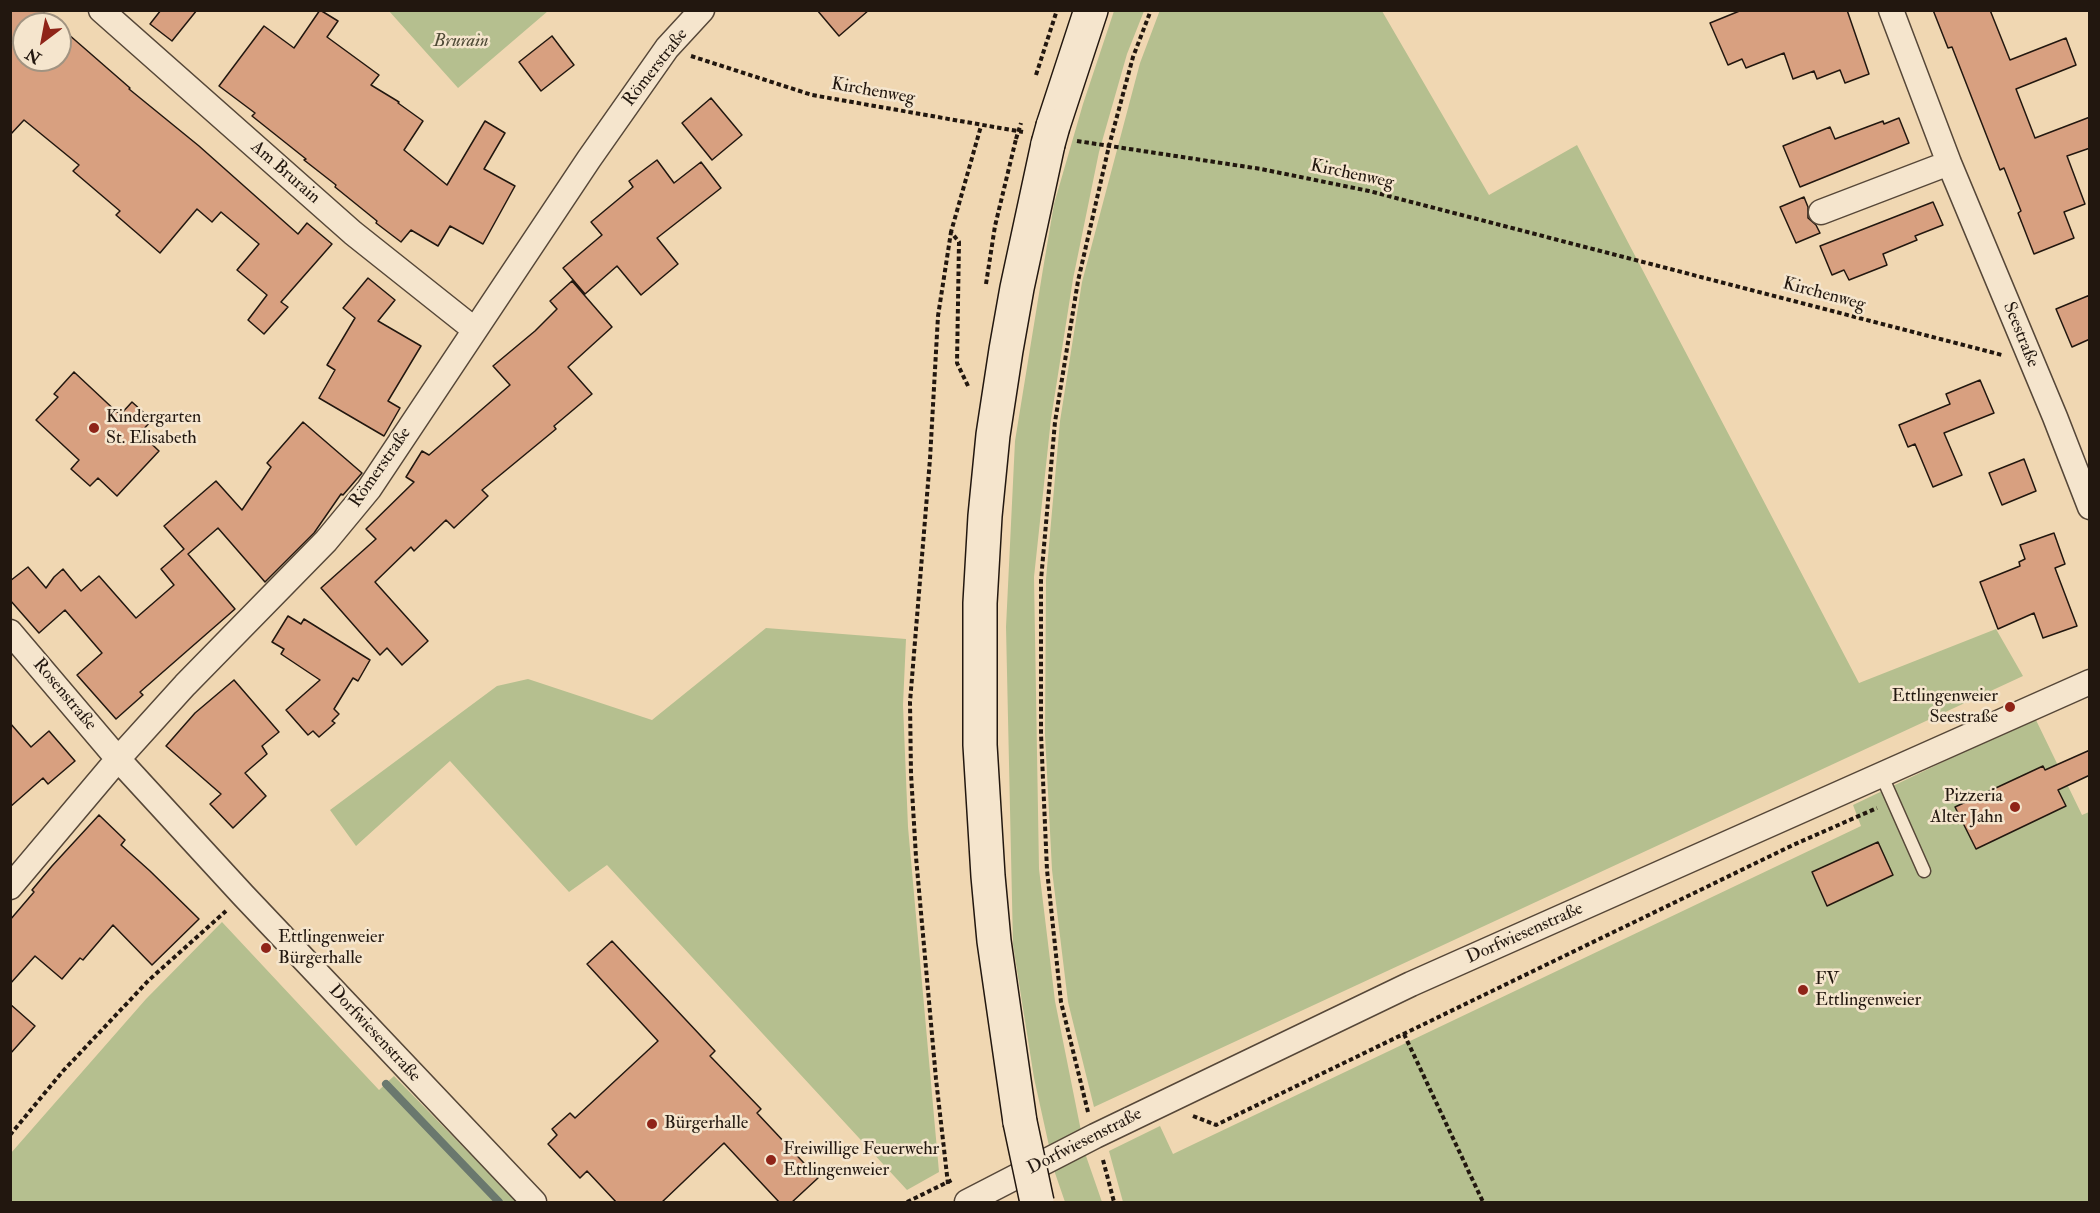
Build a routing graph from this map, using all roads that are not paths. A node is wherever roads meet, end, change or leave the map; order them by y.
1 (101, 10) edge
2 (702, 10) edge
3 (1091, 10) edge
4 (1891, 10) edge
5 (1949, 163) junction
6 (1821, 212) dead end
7 (475, 330) junction
8 (2090, 507) edge
9 (10, 632) edge
10 (2090, 682) edge
11 (118, 759) junction
12 (1881, 774) junction
13 (1924, 871) dead end
14 (10, 887) edge
15 (958, 1198) edge
16 (534, 1203) edge
17 (1037, 1203) edge

1 - 7 street, Am Brurain
2 - 7 street, Römerstraße
3 - 17 main road, bridge
4 - 5 street, Seestraße
5 - 6 street
5 - 8 street, Seestraße
7 - 11 street, Römerstraße
9 - 11 street, Rosenstraße
10 - 12 street, Dorfwiesenstraße
11 - 14 street, Römerstraße
11 - 16 street, Dorfwiesenstraße
12 - 13 lane
12 - 15 street, Dorfwiesenstraße

